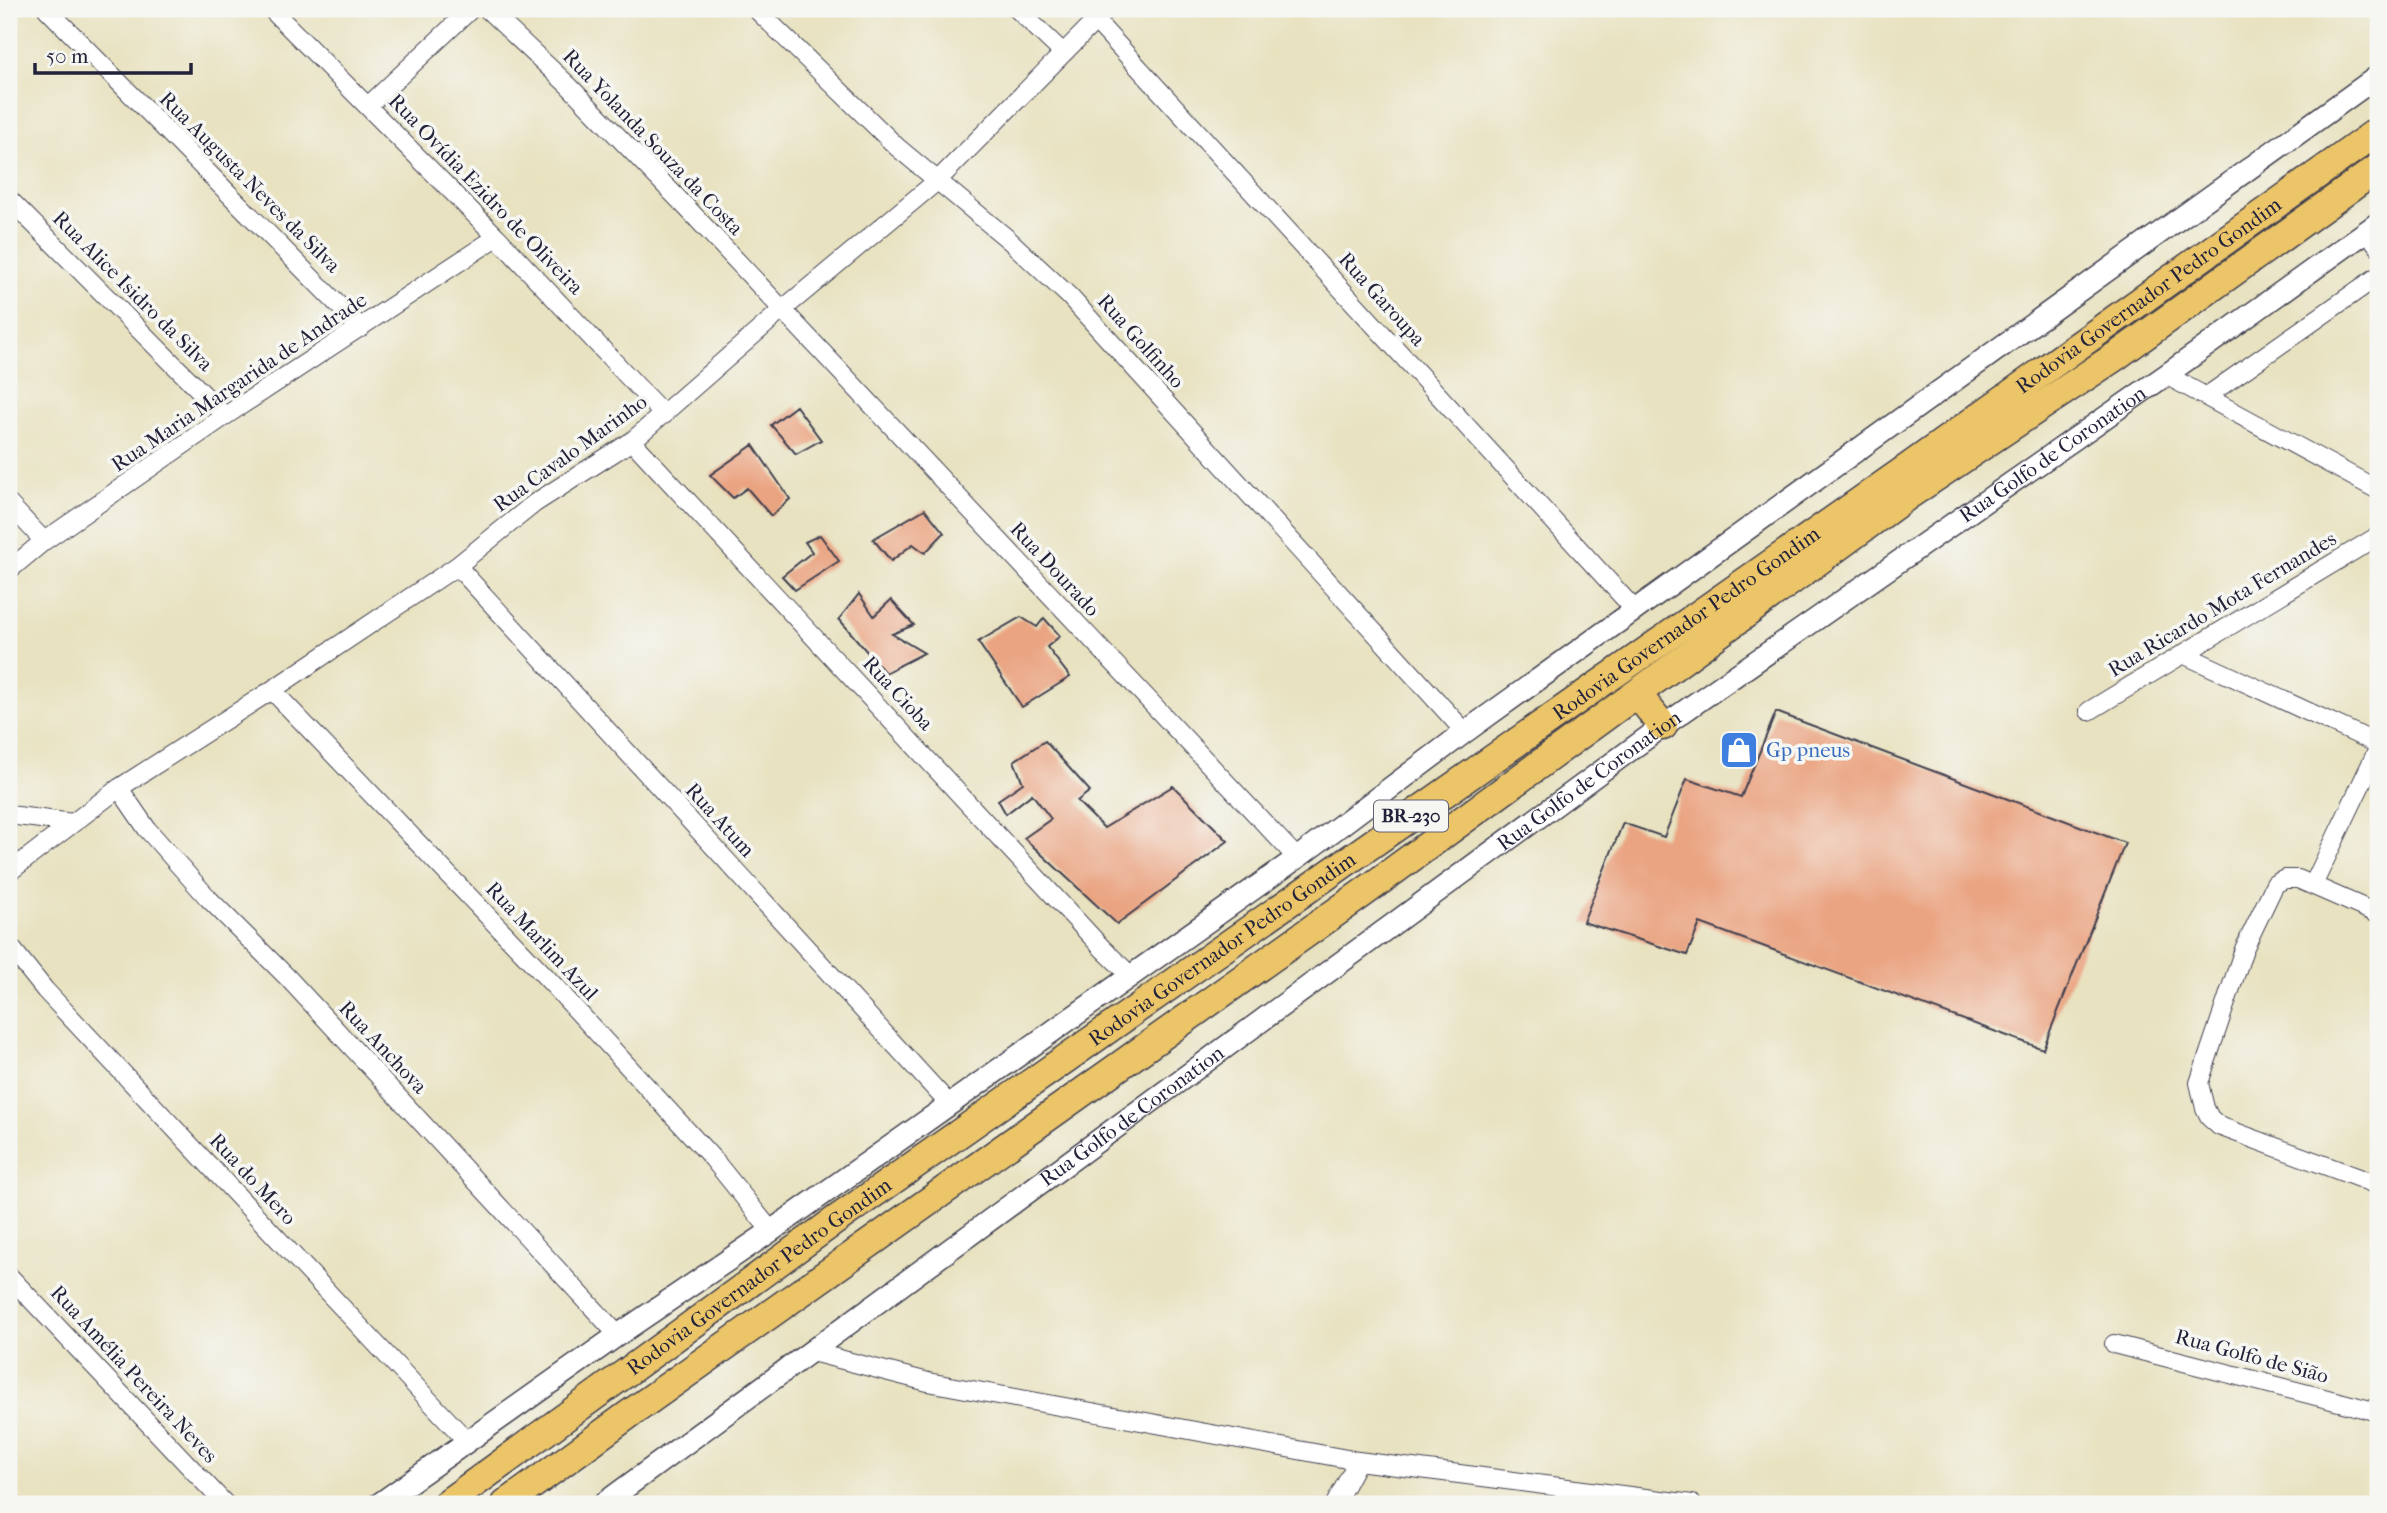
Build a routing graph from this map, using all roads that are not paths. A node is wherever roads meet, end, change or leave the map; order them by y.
1 (47, 9) edge
2 (271, 9) edge
3 (471, 9) edge
4 (487, 9) edge
5 (756, 9) edge
6 (1017, 9) edge
7 (1101, 14) edge
8 (1063, 53) junction
9 (2378, 76) edge
10 (369, 105) junction
11 (2378, 131) edge
12 (2378, 167) edge
13 (937, 181) junction
14 (9, 199) edge
15 (2375, 233) edge
16 (497, 237) junction
17 (2378, 276) edge
18 (782, 310) junction
19 (361, 328) junction
20 (2166, 375) junction
21 (2207, 396) junction
22 (664, 415) junction
23 (225, 416) junction
24 (632, 441) junction
25 (2378, 490) edge
26 (9, 504) edge
27 (2378, 537) edge
28 (44, 541) junction
29 (457, 566) junction
30 (9, 570) edge
31 (1634, 609) junction
32 (2185, 655) junction
33 (272, 690) junction
34 (1637, 694) junction
35 (2090, 711) dead end
36 (1663, 726) junction
37 (1465, 732) junction
38 (2378, 747) edge
39 (119, 788) junction
40 (9, 815) edge
41 (73, 823) junction
42 (1297, 858) junction
43 (11, 866) edge
44 (2313, 885) junction
45 (2378, 914) edge
46 (9, 945) edge
47 (1130, 975) junction
48 (949, 1104) junction
49 (2378, 1185) edge
50 (771, 1231) junction
51 (9, 1276) edge
52 (618, 1335) junction
53 (2114, 1344) dead end
54 (812, 1352) junction
55 (2378, 1412) edge
56 (467, 1441) junction
57 (1358, 1461) junction
58 (225, 1504) edge
59 (379, 1504) edge
60 (446, 1504) edge
61 (506, 1504) edge
62 (603, 1504) edge
63 (1335, 1504) edge
64 (1692, 1504) edge

1 - 19 street, Rua Augusta Neves da Silva
2 - 10 street, Rua Ovídia Ezidro de Oliveira
3 - 10 street
4 - 18 street, Rua Yolanda Souza da Costa
5 - 13 street, Rua Golfinho
6 - 8 street
7 - 8 street, Rua Cavalo Marinho
7 - 31 street, Rua Garoupa
8 - 13 street, Rua Cavalo Marinho
9 - 31 street
10 - 16 street, Rua Ovídia Ezidro de Oliveira
11 - 60 highway, Rodovia Governador Pedro Gondim / BR-230
12 - 34 highway, Rodovia Governador Pedro Gondim / BR-230
13 - 18 street, Rua Cavalo Marinho
13 - 37 street, Rua Golfinho
14 - 23 street, Rua Alice Isidro da Silva
15 - 20 street, Rua Golfo de Coronation
16 - 19 street, Rua Maria Margarida de Andrade
16 - 22 street, Rua Ovídia Ezidro de Oliveira
17 - 21 street
18 - 22 street, Rua Cavalo Marinho
18 - 42 street, Rua Dourado
19 - 23 street, Rua Maria Margarida de Andrade
20 - 21 street
20 - 36 street, Rua Golfo de Coronation
21 - 25 street
22 - 24 street, Rua Cavalo Marinho
23 - 28 street, Rua Maria Margarida de Andrade
24 - 29 street, Rua Cavalo Marinho
24 - 47 street, Rua Cioba
26 - 28 street
27 - 32 street, Rua Ricardo Mota Fernandes
28 - 30 street, Rua Maria Margarida de Andrade
29 - 33 street, Rua Cavalo Marinho
29 - 48 street, Rua Atum
31 - 37 street
32 - 35 street, Rua Ricardo Mota Fernandes
32 - 38 street
33 - 39 street, Rua Cavalo Marinho
33 - 50 street, Rua Marlim Azul
34 - 36 highway
34 - 61 highway, Rodovia Governador Pedro Gondim / BR-230
36 - 54 street, Rua Golfo de Coronation
37 - 42 street
38 - 44 street
39 - 41 street, Rua Cavalo Marinho
39 - 52 street, Rua Anchova
40 - 41 street
41 - 43 street, Rua Cavalo Marinho
42 - 47 street
44 - 45 street
44 - 49 street
46 - 56 street, Rua do Mero
47 - 48 street
48 - 50 street
50 - 52 street
51 - 58 street, Rua Amélia Pereira Neves
52 - 56 street
53 - 55 street, Rua Golfo de Sião
54 - 57 street
54 - 62 street, Rua Golfo de Coronation
56 - 59 street
57 - 63 street
57 - 64 street

